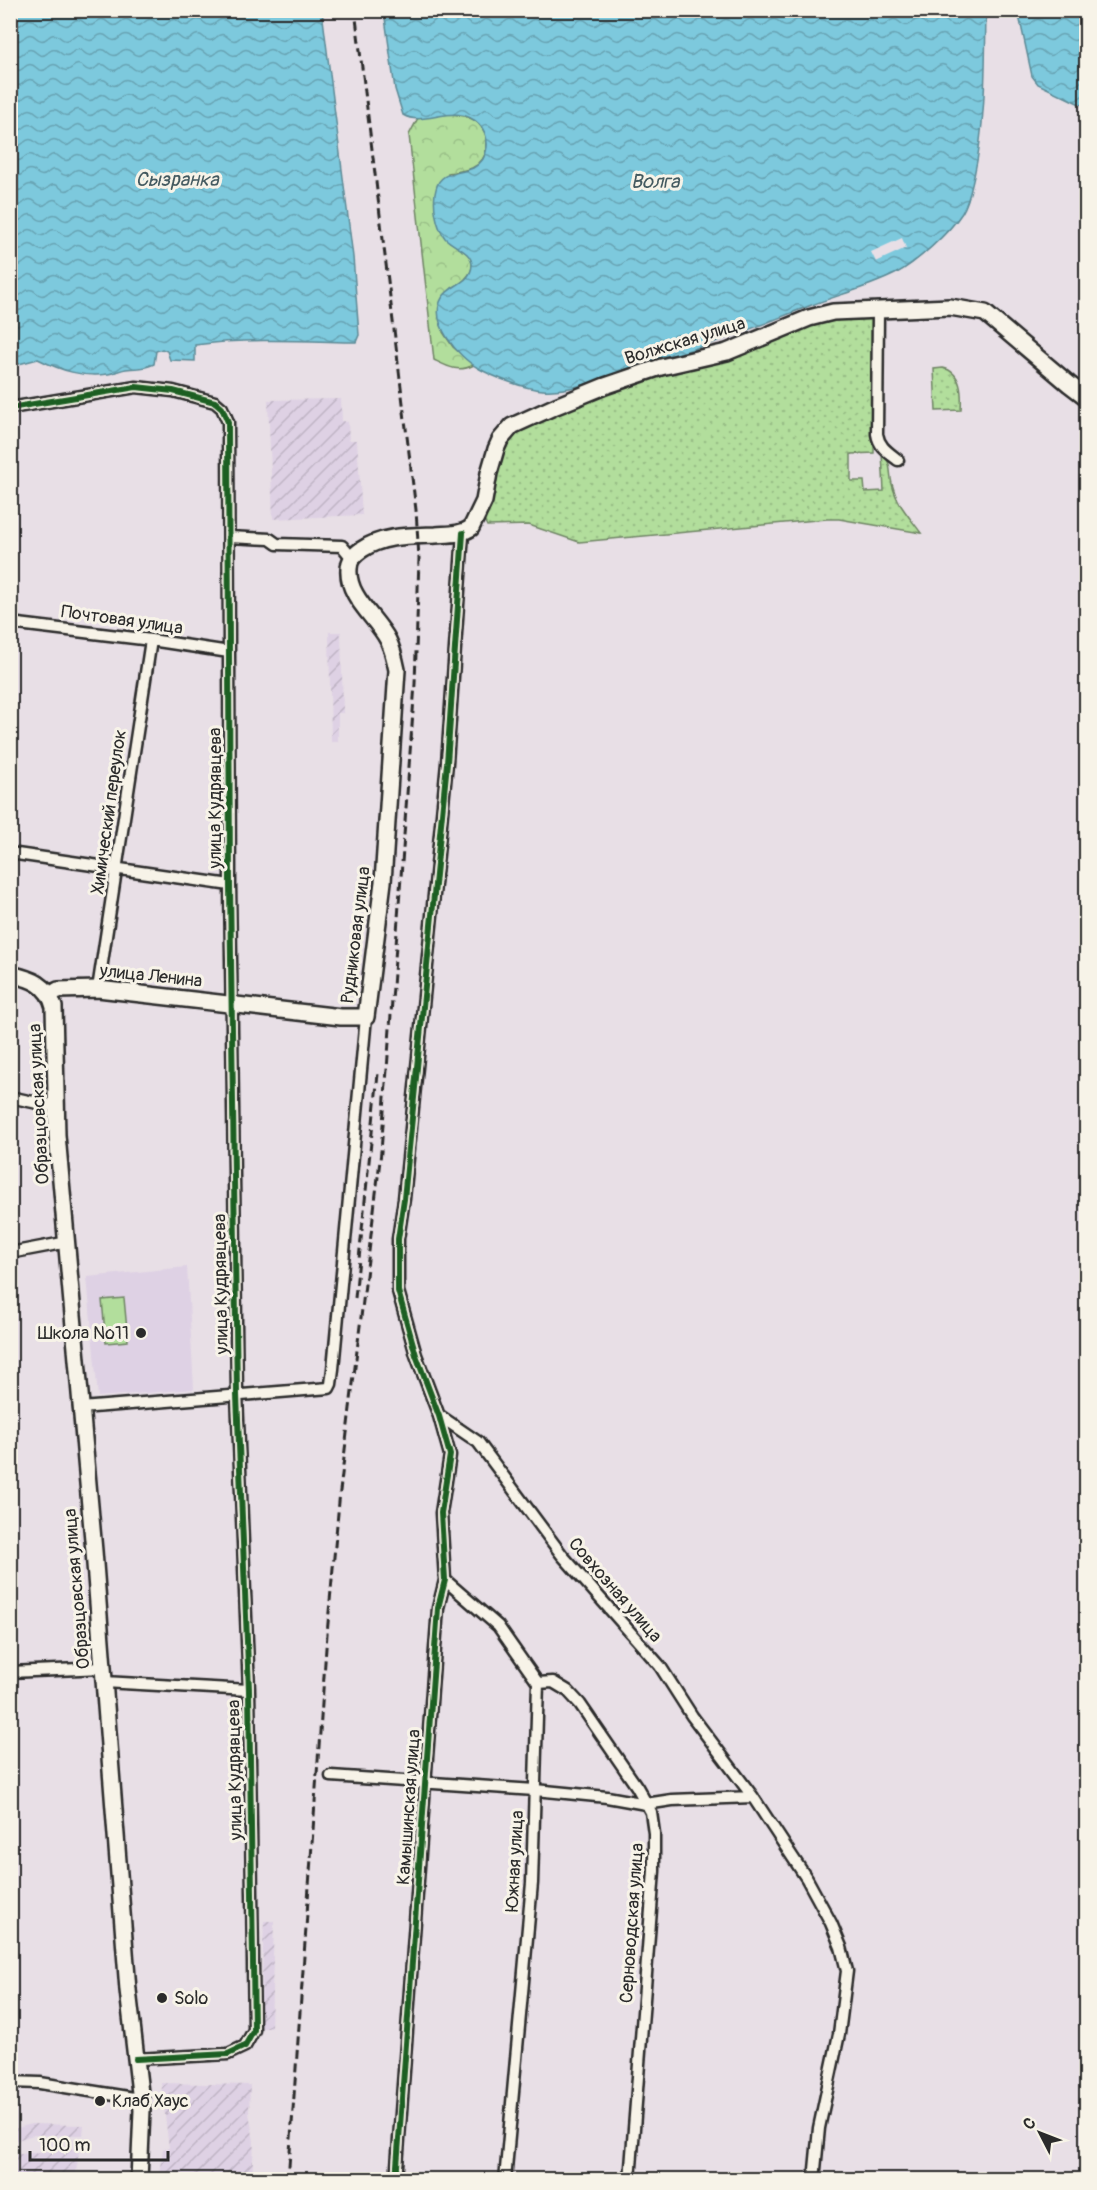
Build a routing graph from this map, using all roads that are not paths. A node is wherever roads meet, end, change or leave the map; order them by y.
1 (878, 311) junction
2 (1086, 397) edge
3 (10, 408) edge
4 (898, 460) dead end
5 (463, 533) junction
6 (229, 537) junction
7 (352, 558) junction
8 (10, 623) edge
9 (151, 640) junction
10 (229, 652) junction
11 (10, 853) edge
12 (117, 869) junction
13 (230, 885) junction
14 (10, 974) edge
15 (98, 989) junction
16 (50, 995) junction
17 (233, 1004) junction
18 (366, 1017) junction
19 (10, 1097) edge
20 (56, 1107) junction
21 (68, 1242) junction
22 (10, 1253) edge
23 (237, 1395) junction
24 (81, 1408) junction
25 (440, 1416) junction
26 (445, 1580) junction
27 (10, 1672) edge
28 (104, 1675) junction
29 (538, 1683) junction
30 (249, 1690) junction
31 (331, 1776) dead end
32 (426, 1782) junction
33 (535, 1790) junction
34 (753, 1797) junction
35 (646, 1804) junction
36 (136, 2059) junction
37 (10, 2082) edge
38 (140, 2099) junction
39 (139, 2180) edge
40 (396, 2180) edge
41 (505, 2180) edge
42 (630, 2180) edge
43 (814, 2180) edge

1 - 2 street, Волжская улица
1 - 4 street
1 - 5 street, Волжская улица
3 - 6 street, улица Кудрявцева
5 - 7 street
5 - 25 street, Камышинская улица
6 - 7 street
6 - 10 street, улица Кудрявцева
7 - 18 street, Рудниковая улица
8 - 9 street, Почтовая улица
9 - 10 street, Почтовая улица
9 - 12 street, Химический переулок
10 - 13 street, улица Кудрявцева
11 - 12 street
12 - 13 street
12 - 15 street, Химический переулок
13 - 17 street, улица Кудрявцева
14 - 16 street
15 - 16 street, улица Ленина
15 - 17 street, улица Ленина
16 - 20 street, Образцовская улица
17 - 18 street, улица Ленина
17 - 23 street, улица Кудрявцева
18 - 23 street, Рудниковая улица
19 - 20 street
20 - 21 street, Образцовская улица
21 - 22 street
21 - 24 street, Образцовская улица
23 - 24 street
23 - 30 street, улица Кудрявцева
24 - 28 street, Образцовская улица
25 - 26 street, Камышинская улица
25 - 34 street, Совхозная улица
26 - 29 street
26 - 32 street, Камышинская улица
27 - 28 street
28 - 30 street
28 - 36 street, Образцовская улица
29 - 33 street, Южная улица
29 - 35 street, Серноводская улица
30 - 36 street, улица Кудрявцева
31 - 32 street
32 - 33 street
32 - 40 street, Камышинская улица
33 - 35 street
33 - 41 street, Южная улица
34 - 35 street
34 - 43 street, Совхозная улица
35 - 42 street, Серноводская улица
36 - 38 street, Образцовская улица
37 - 38 street
38 - 39 street, Образцовская улица

